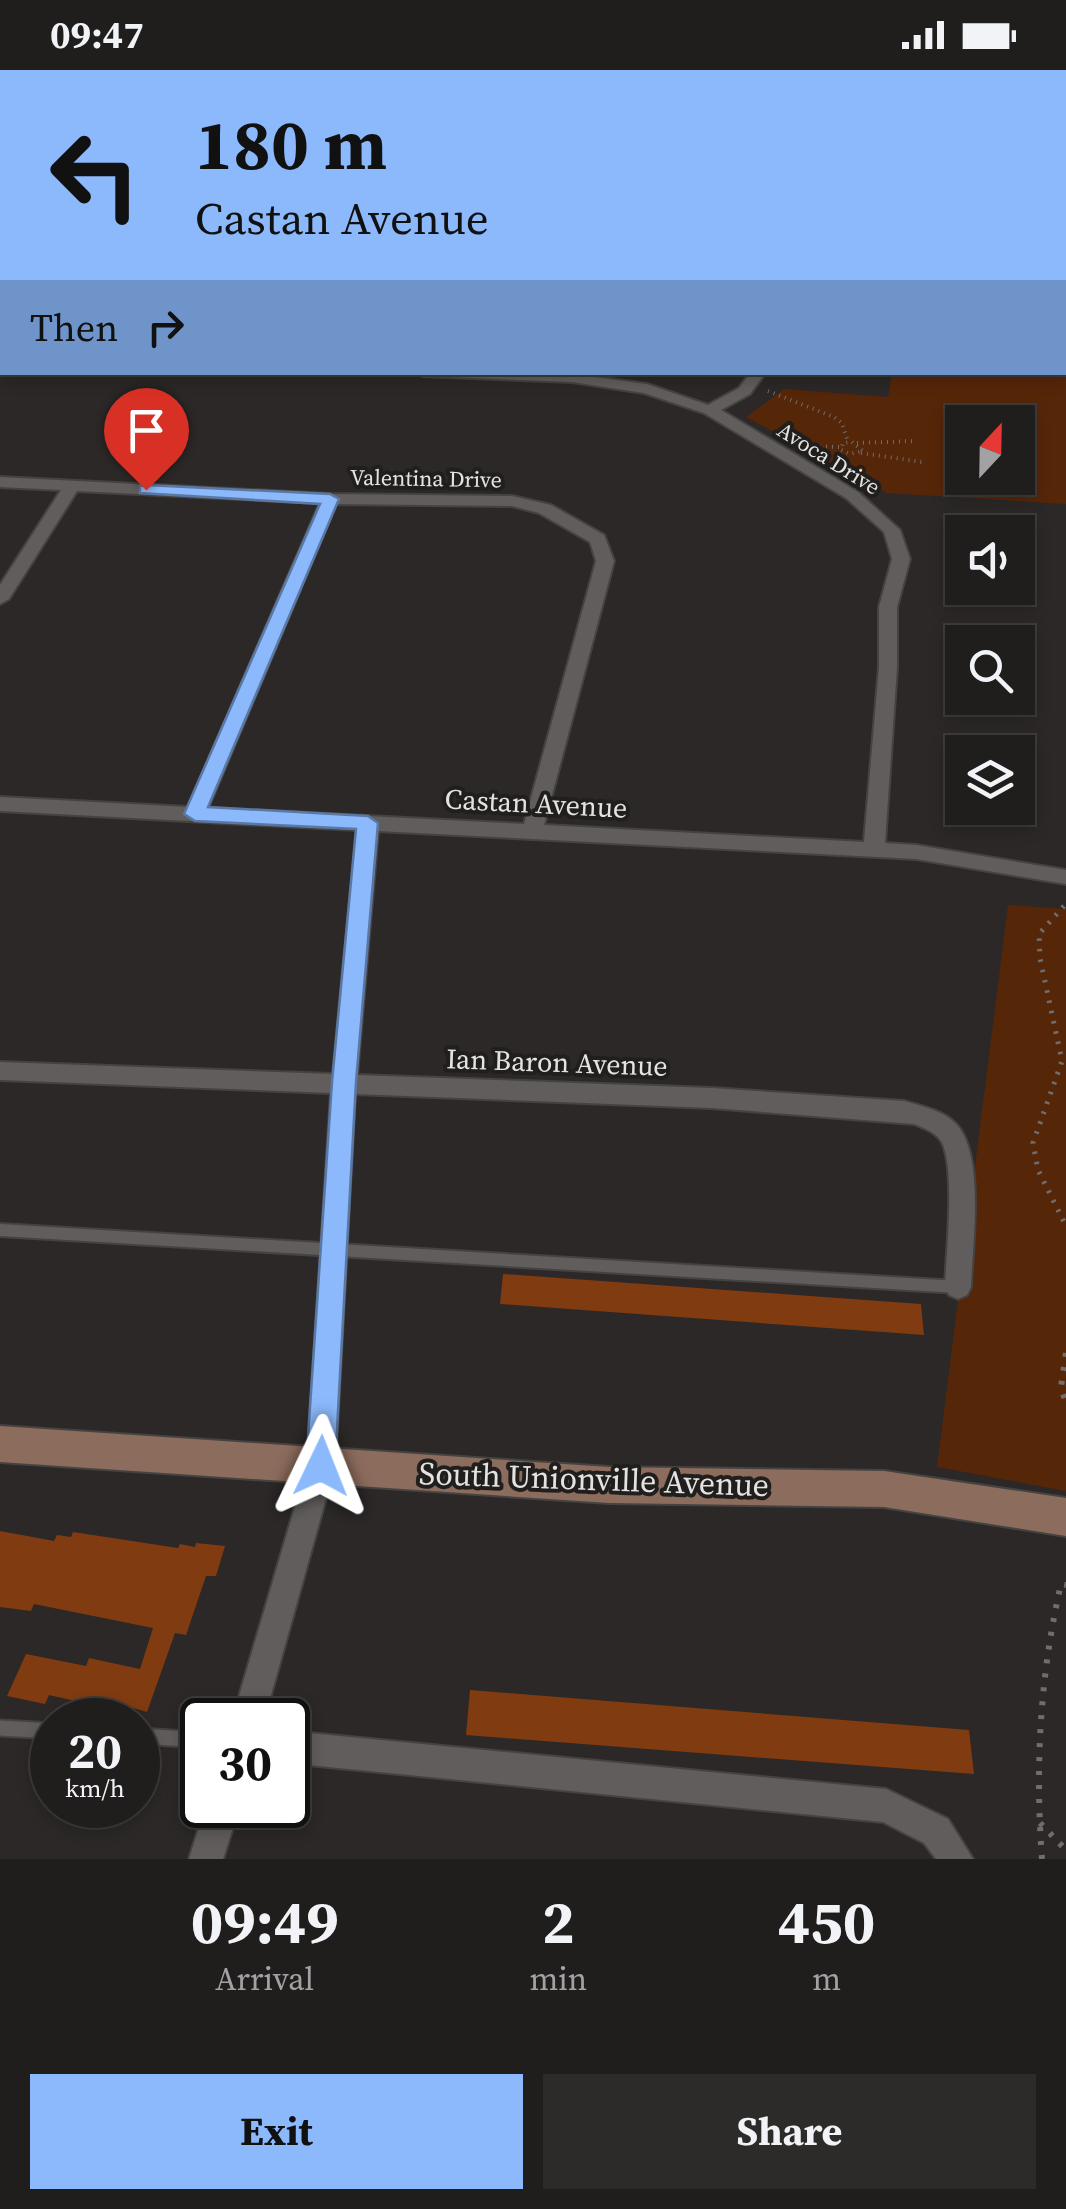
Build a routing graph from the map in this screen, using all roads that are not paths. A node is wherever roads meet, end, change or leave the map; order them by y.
1 (479, 375) edge
2 (755, 379) edge
3 (709, 410) junction
4 (0, 482) edge
5 (72, 486) junction
6 (330, 499) junction
7 (0, 599) edge
8 (0, 804) edge
9 (195, 814) junction
10 (368, 823) junction
11 (532, 833) junction
12 (874, 852) junction
13 (1066, 877) edge
14 (0, 1071) edge
15 (344, 1082) junction
16 (0, 1230) edge
17 (336, 1248) junction
18 (958, 1287) joint
19 (0, 1444) edge
20 (321, 1466) junction
21 (1066, 1517) edge
22 (254, 1698) edge
23 (0, 1728) edge
24 (30, 1730) edge
25 (310, 1749) edge
26 (215, 1828) edge
27 (206, 1859) edge
28 (956, 1859) edge

1 - 3 street, Avoca Drive
2 - 3 street
3 - 12 street, Avoca Drive
4 - 5 street, Valentina Drive
5 - 6 street, Valentina Drive
5 - 7 street
6 - 9 street
6 - 11 street, Valentina Drive
8 - 9 street, Castan Avenue
9 - 10 street, Castan Avenue
10 - 11 street, Castan Avenue
10 - 15 street
11 - 12 street, Castan Avenue
12 - 13 street, Castan Avenue
14 - 15 street, Ian Baron Avenue
15 - 17 street
15 - 18 street, Ian Baron Avenue
16 - 17 lane
17 - 18 lane
17 - 20 street
19 - 20 street, South Unionville Avenue
20 - 21 street, South Unionville Avenue
20 - 22 street
23 - 24 lane
25 - 28 street
26 - 27 street

